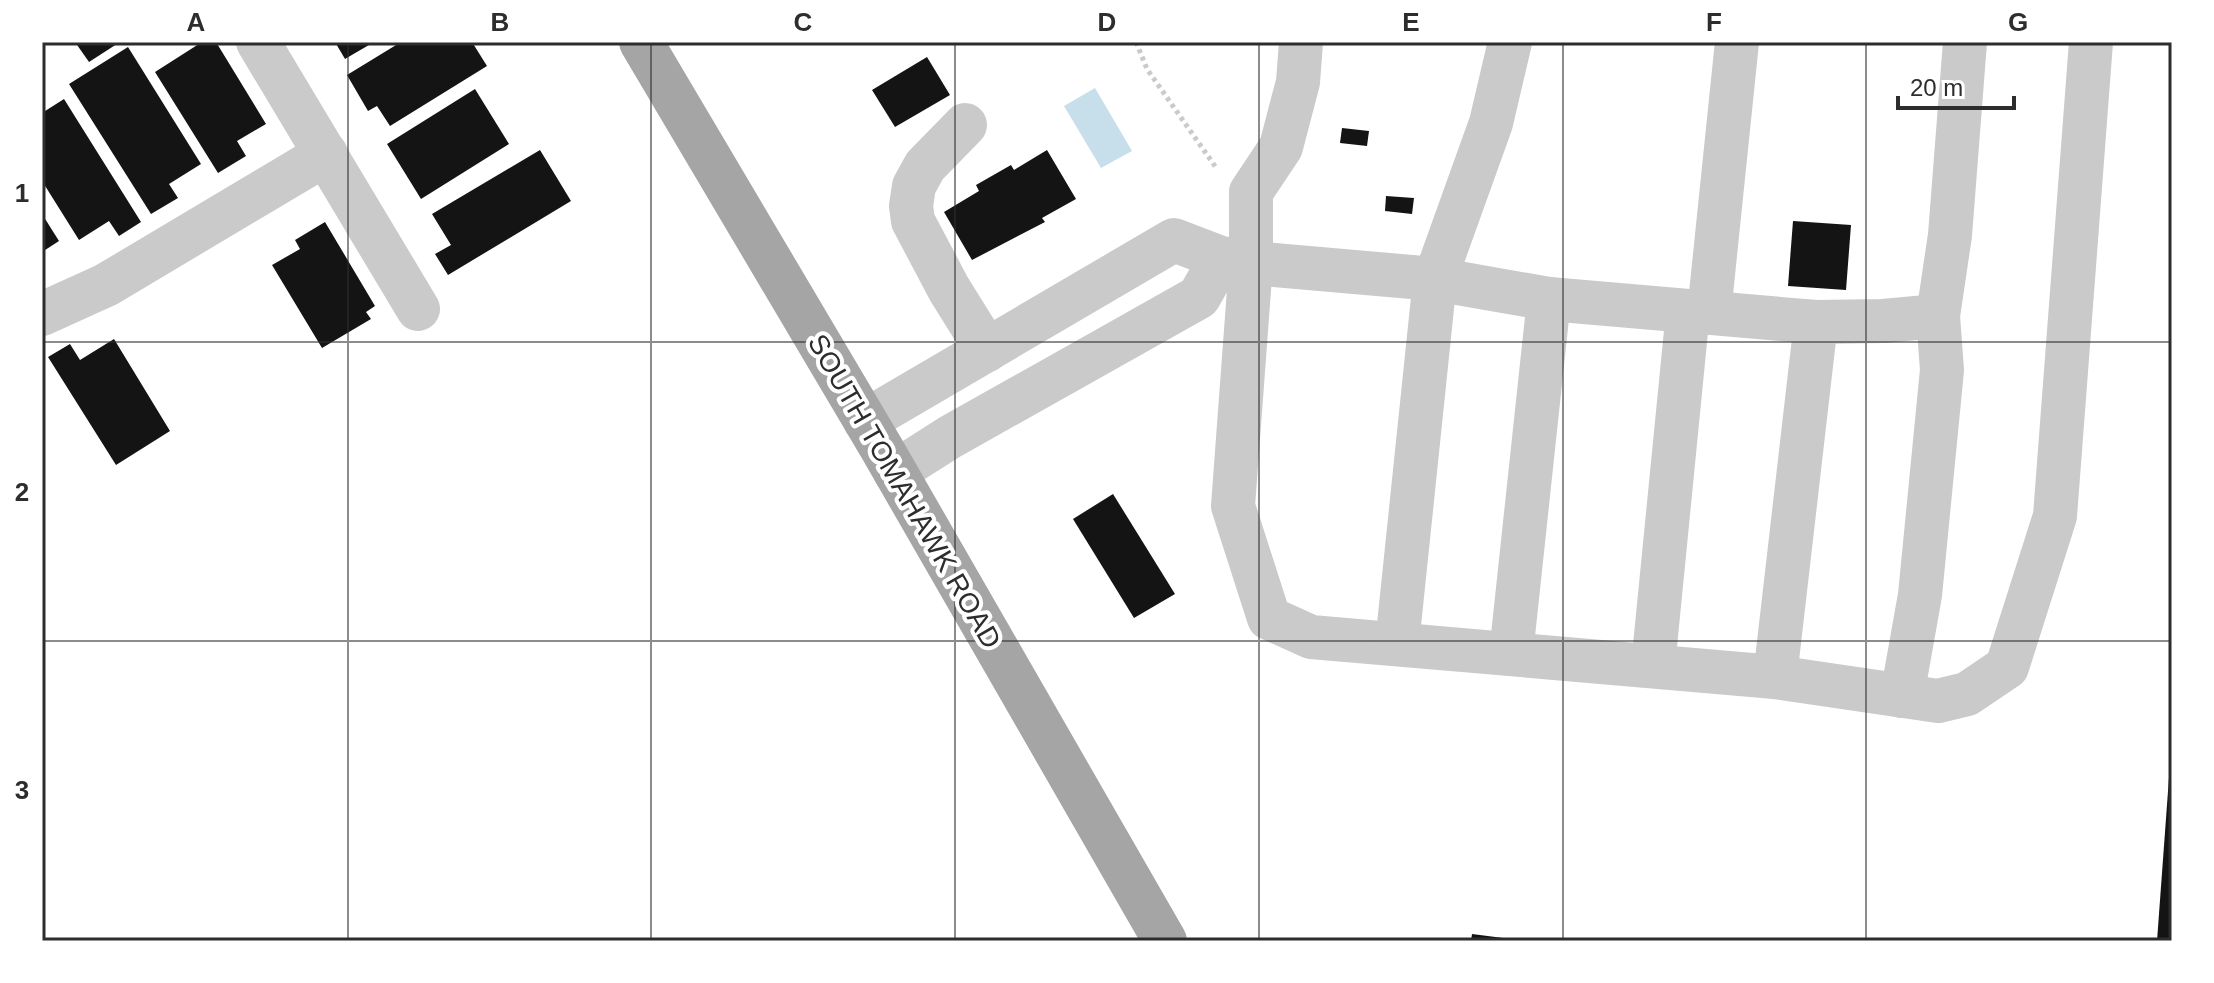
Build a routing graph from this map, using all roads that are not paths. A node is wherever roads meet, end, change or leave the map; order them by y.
1 (258, 42) edge
2 (641, 42) edge
3 (1301, 42) edge
4 (1510, 42) edge
5 (1737, 42) edge
6 (1965, 42) edge
7 (2091, 42) edge
8 (965, 125) dead end
9 (326, 154) junction
10 (1236, 261) junction
11 (1435, 279) junction
12 (1549, 299) junction
13 (418, 309) dead end
14 (1698, 312) junction
15 (42, 314) edge
16 (1045, 316) junction
17 (1938, 316) junction
18 (1816, 322) junction
19 (987, 350) junction
20 (1075, 366) junction
21 (865, 421) junction
22 (895, 472) junction
23 (1397, 644) junction
24 (1511, 654) junction
25 (1653, 666) junction
26 (1775, 677) junction
27 (1902, 696) junction
28 (1165, 941) edge

1 - 9 street
2 - 21 main road, SOUTH TOMAHAWK ROAD
3 - 10 street
4 - 11 street
5 - 14 street
6 - 17 street
7 - 27 street
8 - 19 street
9 - 13 street
9 - 15 street
10 - 11 street
10 - 16 street
10 - 20 street
10 - 23 street
11 - 12 street
11 - 23 street
12 - 14 street
12 - 24 street
14 - 18 street
14 - 25 street
16 - 19 street
16 - 20 street
17 - 18 street
17 - 27 street
18 - 26 street
19 - 21 street
20 - 22 street
21 - 22 main road, SOUTH TOMAHAWK ROAD
22 - 28 main road, SOUTH TOMAHAWK ROAD
23 - 24 street
24 - 25 street
25 - 26 street
26 - 27 street

